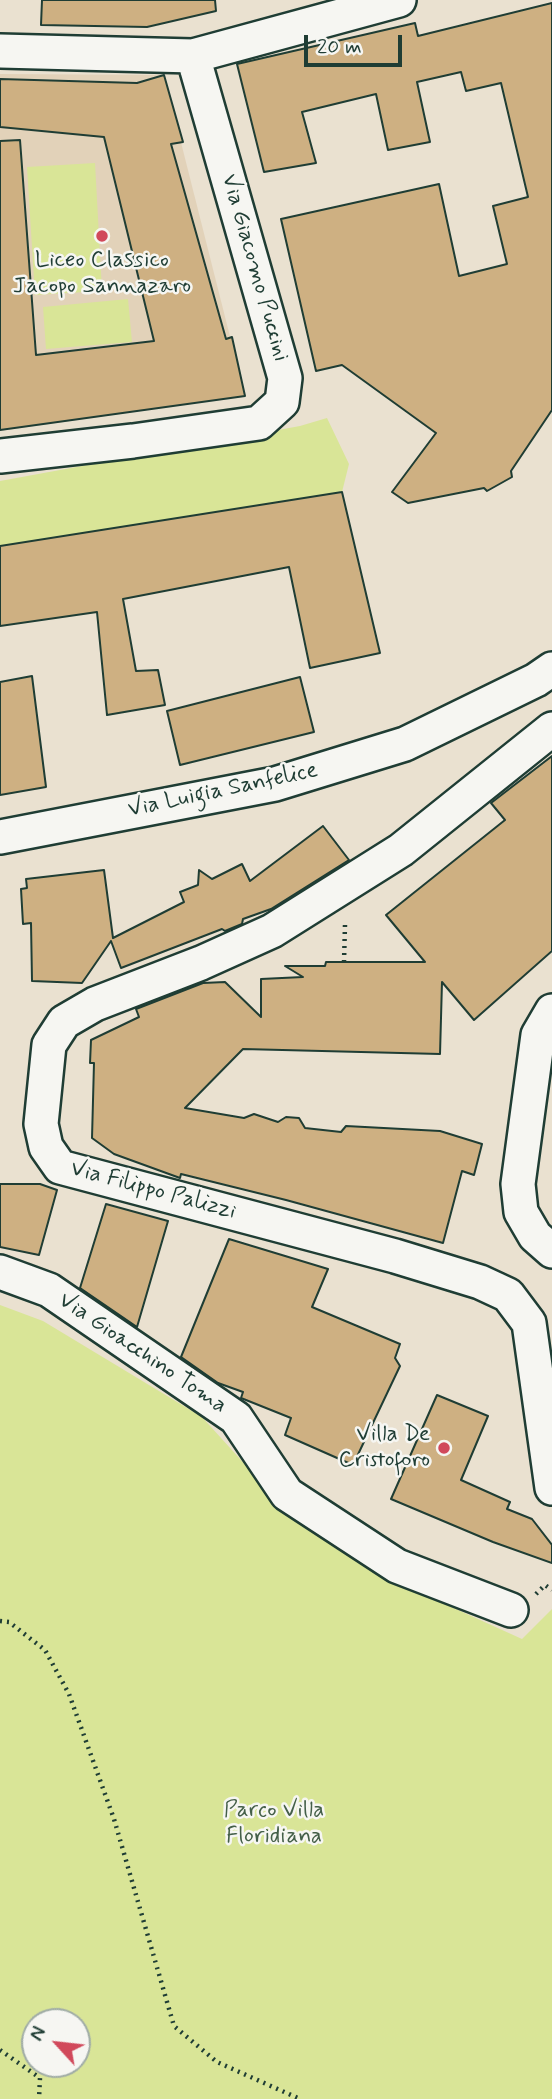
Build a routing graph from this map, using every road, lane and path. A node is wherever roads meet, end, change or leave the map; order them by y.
1 (400, 0) edge
2 (0, 51) edge
3 (193, 56) junction
4 (0, 456) edge
5 (552, 669) edge
6 (552, 729) edge
7 (0, 837) edge
8 (345, 920) dead end
9 (344, 962) dead end
10 (552, 1011) edge
11 (552, 1251) edge
12 (0, 1272) edge
13 (552, 1488) edge
14 (552, 1590) edge
15 (523, 1602) joint
16 (0, 1621) edge
17 (0, 2050) edge
18 (39, 2099) edge
19 (300, 2099) edge

1 - 3 street
2 - 3 street
3 - 4 street, Via Giacomo Puccini
5 - 7 street, Via Luigia Sanfelice
6 - 13 street, Via Filippo Palizzi
8 - 9 path
10 - 11 street
12 - 15 street, Via Gioacchino Toma
14 - 15 path
16 - 19 path
17 - 18 path

